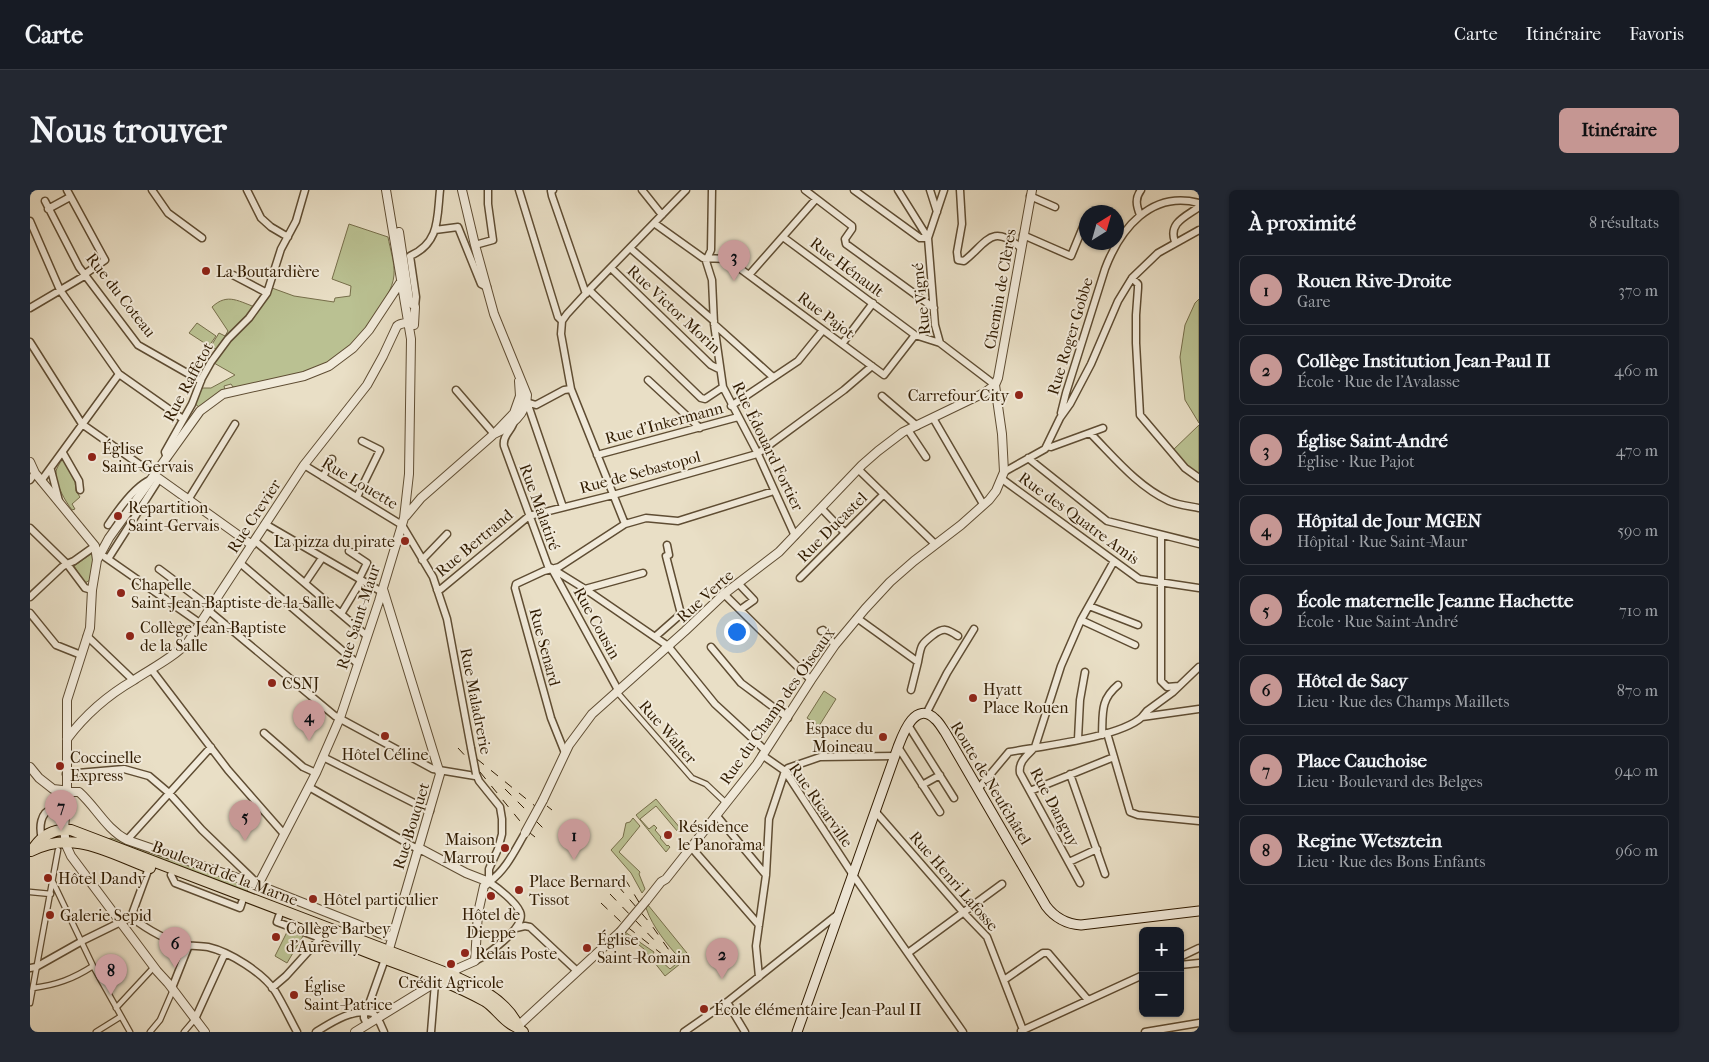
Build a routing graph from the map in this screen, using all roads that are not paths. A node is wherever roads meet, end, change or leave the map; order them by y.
1 (67, 190) edge
2 (152, 190) edge
3 (247, 190) edge
4 (305, 190) edge
5 (386, 190) edge
6 (391, 190) edge
7 (440, 190) edge
8 (462, 190) edge
9 (488, 190) edge
10 (519, 190) edge
11 (551, 190) edge
12 (642, 190) edge
13 (686, 190) edge
14 (712, 190) edge
15 (806, 190) edge
16 (854, 190) edge
17 (898, 190) edge
18 (930, 190) edge
19 (944, 190) edge
20 (960, 190) edge
21 (1142, 190) edge
22 (1031, 193) edge
23 (70, 197) junction
24 (816, 199) junction
25 (45, 201) dead end
26 (1199, 203) edge
27 (1055, 207) dead end
28 (1199, 207) edge
29 (48, 209) junction
30 (937, 212) junction
31 (662, 215) junction
32 (1140, 215) junction
33 (30, 218) edge
34 (654, 223) junction
35 (435, 230) junction
36 (1199, 230) edge
37 (1023, 235) junction
38 (288, 237) junction
39 (783, 237) junction
40 (1079, 237) edge
41 (202, 238) dead end
42 (928, 238) junction
43 (1175, 242) junction
44 (474, 245) junction
45 (630, 248) junction
46 (1020, 248) junction
47 (707, 258) junction
48 (611, 268) junction
49 (85, 275) junction
50 (233, 275) dead end
51 (749, 275) junction
52 (1132, 278) junction
53 (403, 281) junction
54 (487, 286) junction
55 (60, 290) junction
56 (588, 292) junction
57 (267, 293) junction
58 (872, 303) junction
59 (415, 307) junction
60 (30, 308) edge
61 (934, 308) junction
62 (411, 321) junction
63 (562, 321) junction
64 (714, 322) junction
65 (823, 330) junction
66 (915, 335) junction
67 (30, 342) edge
68 (940, 343) junction
69 (842, 344) junction
70 (872, 366) junction
71 (719, 369) junction
72 (119, 374) junction
73 (774, 377) junction
74 (648, 380) dead end
75 (201, 381) junction
76 (996, 385) junction
77 (723, 387) junction
78 (571, 389) junction
79 (456, 390) dead end
80 (882, 396) dead end
81 (523, 401) junction
82 (731, 406) junction
83 (180, 417) dead end
84 (514, 417) junction
85 (738, 417) junction
86 (933, 418) junction
87 (1060, 418) junction
88 (82, 424) junction
89 (235, 424) dead end
90 (917, 426) junction
91 (700, 428) junction
92 (1103, 428) dead end
93 (908, 430) junction
94 (1090, 433) junction
95 (494, 434) junction
96 (362, 440) dead end
97 (1046, 446) junction
98 (63, 453) junction
99 (758, 454) junction
100 (597, 455) junction
101 (926, 457) dead end
102 (167, 458) junction
103 (1028, 458) junction
104 (332, 460) dead end
105 (30, 462) edge
106 (304, 465) junction
107 (146, 469) dead end
108 (51, 470) junction
109 (859, 470) junction
110 (1003, 475) junction
111 (33, 477) edge
112 (323, 477) junction
113 (155, 478) junction
114 (1199, 478) edge
115 (41, 481) junction
116 (435, 485) junction
117 (80, 490) dead end
118 (774, 491) junction
119 (884, 494) junction
120 (614, 495) junction
121 (357, 497) junction
122 (407, 498) junction
123 (188, 500) junction
124 (59, 501) junction
125 (983, 504) junction
126 (563, 507) junction
127 (821, 508) junction
128 (1199, 508) edge
129 (528, 516) junction
130 (403, 521) junction
131 (265, 524) junction
132 (625, 524) junction
133 (108, 525) dead end
134 (30, 528) edge
135 (447, 534) dead end
136 (845, 534) junction
137 (1162, 535) junction
138 (795, 536) junction
139 (108, 541) junction
140 (253, 543) junction
141 (935, 544) junction
142 (1199, 544) edge
143 (95, 546) junction
144 (667, 546) dead end
145 (349, 551) dead end
146 (106, 558) junction
147 (322, 558) junction
148 (97, 560) junction
149 (422, 560) junction
150 (1114, 560) junction
151 (240, 563) junction
152 (67, 564) junction
153 (551, 568) junction
154 (159, 569) dead end
155 (643, 572) dead end
156 (800, 578) dead end
157 (360, 580) junction
158 (1161, 582) junction
159 (305, 583) junction
160 (738, 583) junction
161 (1199, 588) edge
162 (585, 589) junction
163 (92, 590) junction
164 (382, 590) junction
165 (437, 590) junction
166 (724, 594) junction
167 (30, 597) edge
168 (1089, 606) junction
169 (210, 609) junction
170 (740, 610) junction
171 (30, 613) edge
172 (341, 614) junction
173 (857, 618) junction
174 (1081, 620) junction
175 (201, 624) junction
176 (1138, 625) dead end
177 (974, 629) dead end
178 (821, 631) dead end
179 (87, 636) junction
180 (367, 636) junction
181 (656, 636) junction
182 (958, 636) dead end
183 (835, 645) junction
184 (1135, 645) dead end
185 (668, 646) junction
186 (711, 647) dead end
187 (81, 655) junction
188 (918, 662) junction
189 (358, 664) junction
190 (1199, 667) edge
191 (151, 669) junction
192 (1085, 672) dead end
193 (133, 680) junction
194 (811, 680) junction
195 (1118, 685) dead end
196 (1179, 686) junction
197 (911, 690) dead end
198 (618, 691) junction
199 (1199, 709) edge
200 (926, 714) junction
201 (1142, 717) junction
202 (340, 718) junction
203 (788, 718) junction
204 (908, 725) junction
205 (264, 733) dead end
206 (1104, 734) junction
207 (67, 739) junction
208 (1078, 739) junction
209 (211, 747) junction
210 (1035, 748) junction
211 (897, 751) junction
212 (764, 752) junction
213 (566, 753) junction
214 (323, 756) junction
215 (1114, 757) junction
216 (30, 767) edge
217 (440, 769) junction
218 (785, 771) junction
219 (316, 773) junction
220 (66, 774) junction
221 (1070, 774) junction
222 (476, 775) junction
223 (940, 775) junction
224 (922, 785) junction
225 (309, 787) junction
226 (978, 789) junction
227 (67, 791) junction
228 (1030, 791) junction
229 (169, 793) junction
230 (954, 798) dead end
231 (726, 802) junction
232 (65, 809) junction
233 (430, 810) junction
234 (876, 811) junction
235 (940, 812) dead end
236 (716, 815) junction
237 (1199, 821) edge
238 (524, 833) joint
239 (284, 834) junction
240 (65, 835) junction
241 (42, 838) junction
242 (127, 840) junction
243 (691, 847) junction
244 (419, 848) junction
245 (1097, 849) junction
246 (32, 850) edge
247 (58, 850) dead end
248 (1069, 862) junction
249 (150, 865) junction
250 (1106, 874) dead end
251 (853, 875) junction
252 (766, 876) junction
253 (52, 880) junction
254 (489, 882) junction
255 (1080, 883) dead end
256 (1002, 884) dead end
257 (258, 885) junction
258 (30, 892) edge
259 (58, 893) junction
260 (50, 894) junction
261 (1199, 911) edge
262 (963, 912) junction
263 (839, 913) junction
264 (131, 918) junction
265 (120, 921) junction
266 (759, 925) junction
267 (516, 928) junction
268 (322, 936) junction
269 (392, 937) junction
270 (81, 942) junction
271 (189, 945) junction
272 (1199, 948) edge
273 (225, 953) junction
274 (908, 953) junction
275 (387, 955) junction
276 (1184, 955) edge
277 (475, 961) junction
278 (1199, 963) edge
279 (1184, 965) edge
280 (93, 966) junction
281 (154, 967) junction
282 (33, 968) edge
283 (577, 971) junction
284 (449, 974) junction
285 (759, 977) junction
286 (1139, 977) edge
287 (1004, 980) junction
288 (437, 982) junction
289 (34, 988) junction
290 (272, 988) junction
291 (172, 989) junction
292 (1088, 1000) junction
293 (727, 1002) junction
294 (30, 1003) edge
295 (116, 1008) junction
296 (368, 1011) junction
297 (120, 1017) junction
298 (377, 1018) junction
299 (194, 1019) junction
300 (1199, 1023) edge
301 (367, 1024) junction
302 (517, 1030) edge
303 (1022, 1031) edge
304 (96, 1032) edge
305 (130, 1032) edge
306 (150, 1032) edge
307 (184, 1032) edge
308 (205, 1032) edge
309 (297, 1032) edge
310 (316, 1032) edge
311 (355, 1032) edge
312 (384, 1032) edge
313 (431, 1032) edge
314 (684, 1032) edge
315 (745, 1032) edge
316 (797, 1032) edge
317 (963, 1032) edge
318 (1145, 1032) edge

1 - 23 street
2 - 41 street
3 - 38 street
4 - 38 street, Rue Raffetot
5 - 53 street
6 - 53 street
7 - 35 street
8 - 44 street
9 - 44 street
10 - 63 street
11 - 56 street
12 - 31 street
13 - 31 street
14 - 47 street, Rue Édouard Fortier
15 - 24 street
16 - 42 street
17 - 42 street, Rue Vigné
18 - 30 street
19 - 30 street
20 - 46 street
21 - 32 street
22 - 27 street, Chemin de Clères
22 - 37 street, Chemin de Clères
23 - 29 street
23 - 49 street
24 - 39 street
24 - 61 street
25 - 29 street, Rue du Coteau
26 - 32 street, Rue Roger Gobbe
28 - 43 street
29 - 49 street, Rue du Coteau
30 - 42 street
31 - 34 street
32 - 87 street, Rue Roger Gobbe
33 - 55 street
34 - 45 street
34 - 47 street, Rue Pajot
35 - 54 street
35 - 59 street
36 - 43 street
37 - 40 street
37 - 46 street, Chemin de Clères
38 - 57 street, Rue Raffetot
39 - 51 street
39 - 58 street, Rue Hénault
42 - 61 street, Rue Vigné
43 - 52 street
44 - 54 street
45 - 48 street
45 - 64 street
46 - 76 street, Chemin de Clères
47 - 51 street, Rue Pajot
47 - 64 street, Rue Édouard Fortier
48 - 56 street
48 - 71 street, Rue Victor Morin
49 - 55 street
49 - 75 street, Rue du Coteau
50 - 57 street
51 - 65 street, Rue Pajot
52 - 87 street
52 - 114 street
53 - 59 street, Rue Saint-Maur
53 - 62 street, Rue Saint-Maur
53 - 102 street
54 - 81 street
55 - 60 street
55 - 72 street
56 - 63 street
56 - 77 street
57 - 75 street, Rue Raffetot
58 - 66 street, Rue Hénault
58 - 69 street
59 - 62 street, Rue Saint-Maur
61 - 68 street, Rue Vigné
62 - 106 street, Rue Crevier
62 - 122 street, Rue Saint-Maur
63 - 78 street
64 - 71 street, Rue Édouard Fortier
64 - 73 street
65 - 69 street, Rue Pajot
65 - 73 street
66 - 68 street, Rue Hénault
66 - 70 street, Rue Pajot
67 - 88 street
68 - 76 street, Rue Vigné
69 - 70 street, Rue Pajot
70 - 99 street
71 - 77 street, Rue Édouard Fortier
72 - 83 street
72 - 88 street
73 - 82 street
74 - 91 street
75 - 102 street, Rue Raffetot
76 - 86 street, Rue Verte
76 - 110 street
77 - 82 street, Rue Édouard Fortier
78 - 81 street
78 - 100 street
79 - 95 street
80 - 90 street
81 - 84 street
81 - 126 street
82 - 85 street, Rue Édouard Fortier
84 - 95 street
84 - 129 street, Rue Malatiré
85 - 91 street, Rue d'Inkermann
85 - 99 street, Rue Édouard Fortier
86 - 90 street, Rue Verte
86 - 125 street
87 - 97 street
88 - 98 street
88 - 107 street
89 - 123 street
90 - 93 street, Rue Verte
91 - 100 street, Rue d'Inkermann
92 - 94 street
93 - 101 street
93 - 109 street, Rue Verte
94 - 97 street
94 - 128 street
95 - 116 street
96 - 121 street
97 - 103 street
98 - 108 street
98 - 117 street
99 - 118 street, Rue Édouard Fortier
99 - 120 street, Rue de Sebastopol
100 - 120 street
102 - 113 street
103 - 110 street
103 - 137 street
104 - 112 street
105 - 111 street
106 - 112 street, Rue Louette
106 - 131 street, Rue Crevier
108 - 115 street
108 - 124 street
109 - 119 street
109 - 127 street, Rue Verte
110 - 125 street, Rue du Champ des Oiseaux
110 - 150 street, Rue des Quatre Amis
111 - 115 street
112 - 121 street, Rue Louette
113 - 123 street
113 - 133 street
113 - 139 street
113 - 146 street
115 - 124 street
116 - 122 street
116 - 130 street
118 - 132 street, Rue Senard
118 - 138 street, Rue Édouard Fortier
119 - 136 street, Rue Ducastel
119 - 141 street
120 - 126 street, Rue de Sebastopol
120 - 132 street
121 - 130 street, Rue Louette
122 - 130 street, Rue Saint-Maur
123 - 140 street
124 - 143 street
125 - 141 street, Rue du Champ des Oiseaux
126 - 129 street, Rue de Sebastopol
127 - 136 street
127 - 138 street, Rue Verte
129 - 153 street, Rue Malatiré
129 - 165 street, Rue Bertrand
130 - 149 street, Rue Maladrerie
130 - 164 street, Rue Saint-Maur
131 - 140 street, Rue Crevier
131 - 147 street
132 - 153 street, Rue Senard
134 - 152 street
135 - 149 street
136 - 156 street, Rue Ducastel
137 - 142 street
137 - 158 street
138 - 160 street, Rue Verte
139 - 143 street
139 - 146 street
139 - 148 street
140 - 151 street, Rue Crevier
140 - 159 street
141 - 173 street, Rue du Champ des Oiseaux
143 - 148 street
143 - 152 street
144 - 181 street
145 - 157 street
146 - 175 street
147 - 157 street
147 - 159 street
148 - 163 street
149 - 165 street, Rue Maladrerie
150 - 158 street, Rue des Quatre Amis
150 - 168 street
151 - 169 street, Rue Crevier
151 - 189 street
152 - 163 street
152 - 167 street
153 - 162 street, Rue Malatiré
153 - 198 street, Rue Cousin
153 - 213 street, Rue Senard
154 - 169 street
155 - 162 street
157 - 164 street
157 - 172 street
158 - 161 street, Rue des Quatre Amis
158 - 196 street
159 - 172 street
160 - 166 street, Rue Verte
160 - 170 street
162 - 181 street, Rue Malatiré
163 - 179 street
164 - 180 street, Rue Saint-Maur
164 - 217 street, Rue Bouquet
165 - 222 street, Rue Maladrerie, bridge
166 - 170 street
166 - 185 street, Rue Verte
168 - 174 street
168 - 176 street
169 - 175 street, Rue Crevier
169 - 202 street
170 - 194 street
171 - 187 street
172 - 180 street
173 - 183 street, Rue du Champ des Oiseaux
173 - 188 street
174 - 184 street
174 - 210 street
175 - 191 street, Rue Crevier
177 - 200 street
178 - 183 street
179 - 187 street
179 - 193 street
180 - 189 street, Rue Saint-Maur
181 - 185 street, Rue Malatiré
182 - 188 street
183 - 194 street, Rue du Champ des Oiseaux
185 - 198 street, Rue Verte
185 - 212 street, Rue Malatiré
186 - 203 street
187 - 207 street
188 - 197 street
189 - 202 street, Rue Saint-Maur
190 - 196 street
191 - 193 street, Rue Crevier
191 - 209 street
192 - 208 street
193 - 207 street, Rue Crevier
194 - 203 street, Rue du Champ des Oiseaux
195 - 206 street
196 - 201 street
198 - 213 street, Rue Verte
198 - 231 street, Rue Walter
199 - 201 street
200 - 204 main road
200 - 226 main road, Route de Neufchâtel
201 - 206 street
202 - 214 street, Rue Saint-Maur
202 - 217 street
203 - 212 street, Rue du Champ des Oiseaux
204 - 211 main road
204 - 223 street
205 - 219 street
206 - 208 street
206 - 215 street
207 - 220 street
208 - 210 street
209 - 229 street
209 - 239 street
210 - 226 street
210 - 228 street, Rue Danguy
211 - 218 street
211 - 224 street
211 - 234 main road
212 - 218 street, Rue Ricarville
212 - 231 street, Rue du Champ des Oiseaux
213 - 238 street, Rue Verte, bridge
214 - 219 street, Rue Saint-Maur
214 - 233 street
215 - 221 street
215 - 237 street
216 - 227 street
217 - 222 street
217 - 233 street, Rue Bouquet
218 - 251 street, Rue Ricarville
218 - 252 street
219 - 225 street, Rue Saint-Maur
220 - 227 street
220 - 229 street
221 - 228 street
221 - 245 street
222 - 254 street, Rue Maladrerie
223 - 224 street
223 - 230 street
224 - 235 street
225 - 239 street, Rue Saint-Maur
225 - 244 street
226 - 261 main road, Route de Neufchâtel
227 - 232 street
227 - 242 street
228 - 248 street, Rue Danguy
229 - 242 street
229 - 257 street
231 - 236 street, Rue du Champ des Oiseaux
232 - 240 street
232 - 241 street
233 - 244 street, Rue Bouquet
234 - 251 main road
234 - 262 street, Rue Henri Lafosse
236 - 243 street, Rue du Champ des Oiseaux
236 - 252 street
238 - 254 street
239 - 257 street, Rue Saint-Maur
240 - 241 main road
240 - 246 main road
240 - 249 main road, Boulevard de la Marne
240 - 265 street
241 - 246 main road
242 - 257 street
243 - 266 street
243 - 283 street, Rue du Champ des Oiseaux, bridge
244 - 254 street
244 - 269 street, Rue Bouquet
245 - 248 street
245 - 250 street
247 - 253 street
248 - 255 street, Rue Danguy
249 - 264 street
249 - 268 main road, Boulevard de la Marne
249 - 275 main road, Boulevard de la Marne
251 - 263 main road
251 - 274 street, Rue Ricarville
252 - 266 street
253 - 259 street
253 - 260 street
254 - 267 street
254 - 277 street
256 - 262 street
257 - 269 street
258 - 260 street
259 - 260 street
259 - 270 street
260 - 282 street
262 - 274 street
262 - 287 street, Rue Henri Lafosse
263 - 285 street
263 - 316 main road
264 - 265 street
264 - 271 street
265 - 270 street
265 - 281 street
266 - 285 street
267 - 277 street
267 - 283 street
268 - 275 main road, Boulevard de la Marne
268 - 290 street
269 - 275 street, Rue Bouquet
270 - 280 street
270 - 282 street
271 - 273 street
271 - 291 street
272 - 276 street
273 - 290 street
273 - 299 street
274 - 317 street, Rue Ricarville
275 - 284 main road, Boulevard de la Marne
275 - 288 main road, Boulevard de la Marne
275 - 296 street
277 - 284 street
278 - 279 street
280 - 289 street
280 - 295 street
281 - 291 street
281 - 295 street
282 - 289 street
283 - 302 street, Rue du Champ des Oiseaux
284 - 288 street
284 - 302 main road, Boulevard de la Marne
285 - 293 street
286 - 292 street
287 - 292 street
287 - 303 street, Rue Henri Lafosse
288 - 298 street
288 - 302 main road, Boulevard de la Marne
288 - 313 street
289 - 294 street
290 - 309 street
291 - 299 street
291 - 306 street
292 - 303 street
293 - 314 street
293 - 315 street
295 - 297 street
296 - 298 street
296 - 301 street
296 - 310 street
297 - 304 street
297 - 305 street
298 - 301 street
298 - 312 street
299 - 307 street
299 - 308 street
300 - 318 street
301 - 311 street

